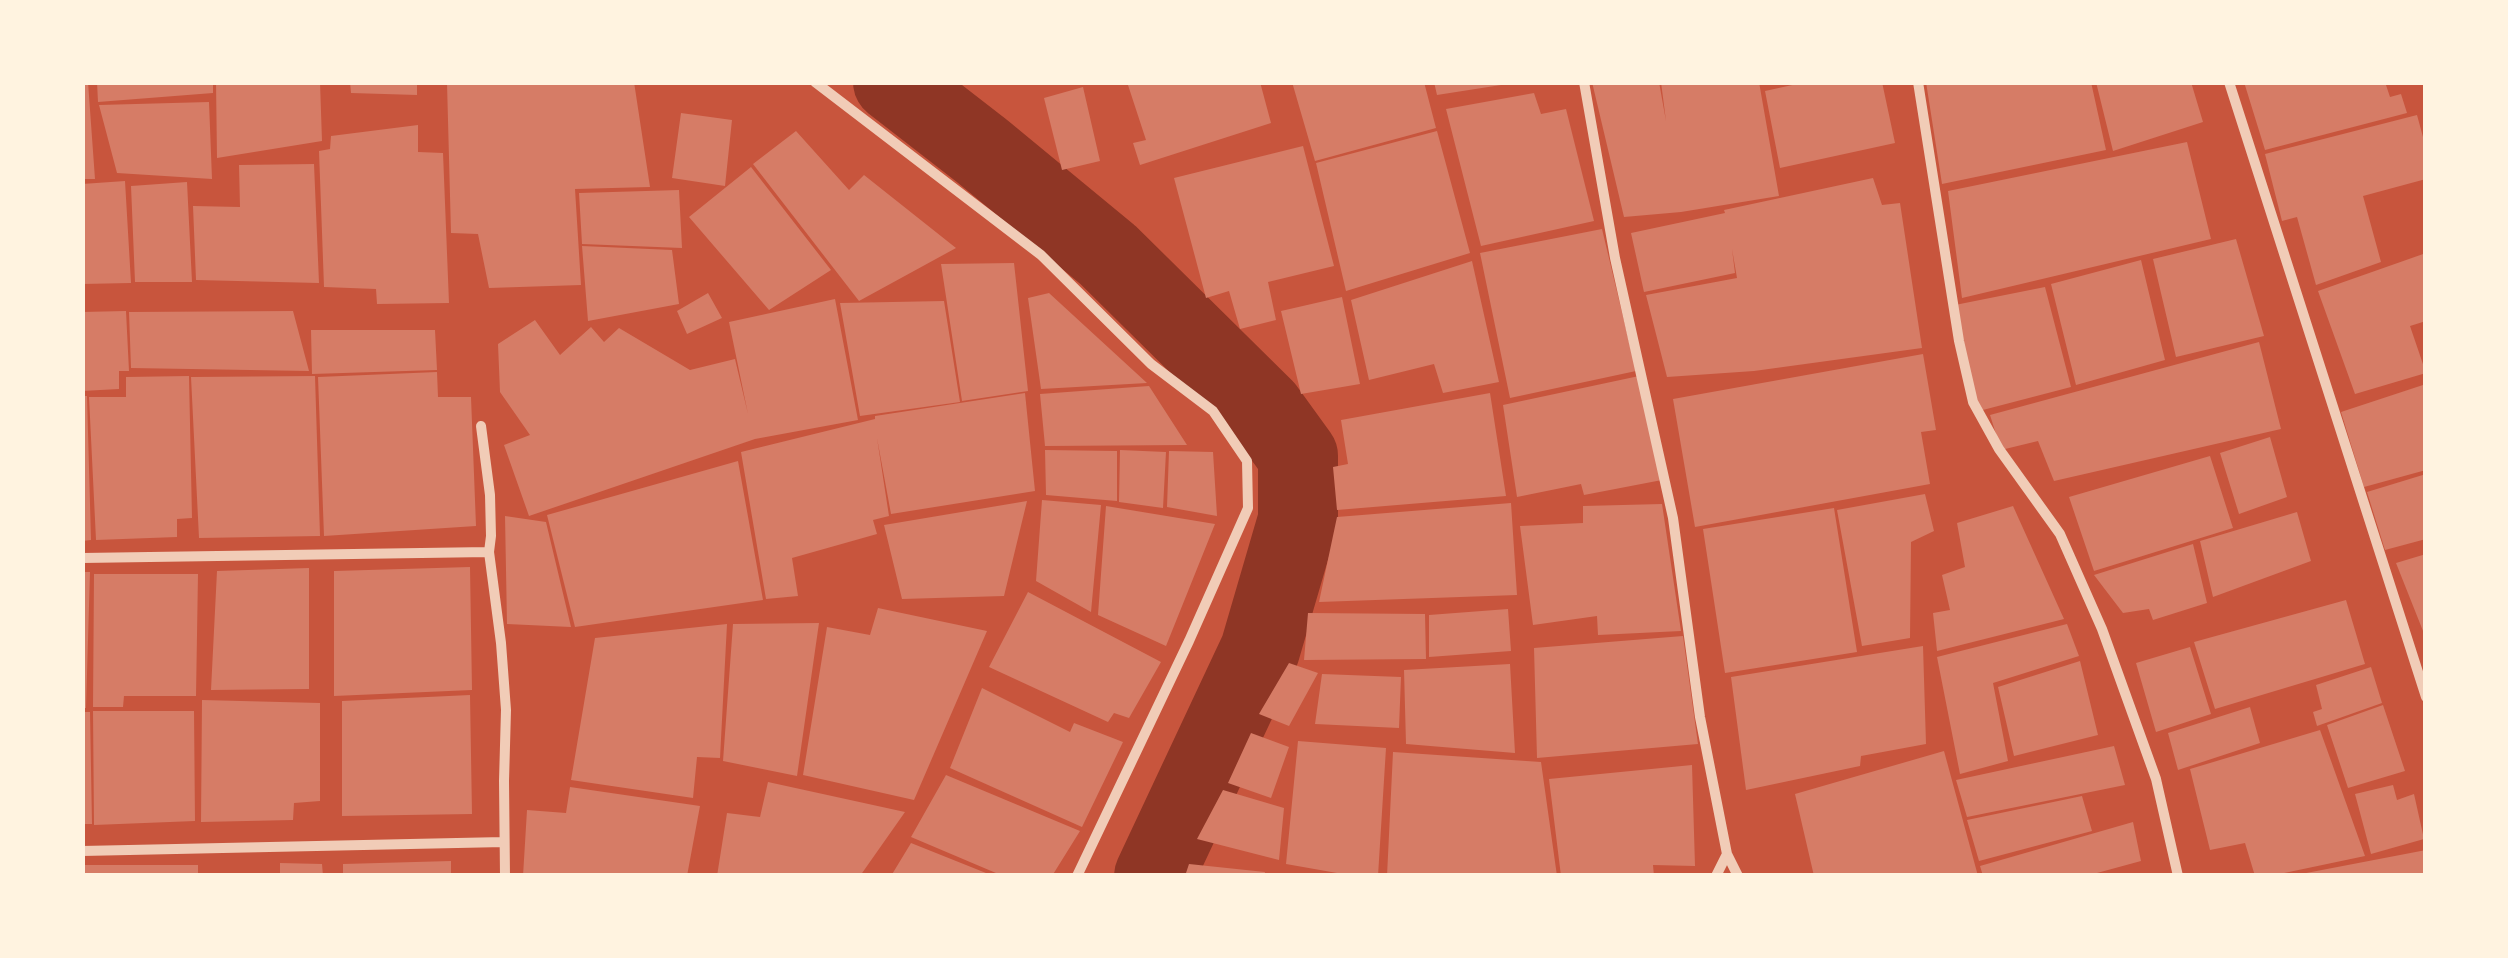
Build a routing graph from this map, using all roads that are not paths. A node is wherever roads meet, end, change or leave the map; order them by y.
1 (815, 82) edge
2 (1584, 82) edge
3 (1918, 82) edge
4 (2229, 82) edge
5 (481, 426) dead end
6 (489, 552) junction
7 (82, 558) edge
8 (2426, 698) edge
9 (504, 842) junction
10 (82, 851) edge
11 (1726, 854) junction
12 (506, 876) edge
13 (1077, 876) edge
14 (1716, 876) edge
15 (1738, 876) edge
16 (2178, 876) edge

1 - 13 street
2 - 11 street
3 - 16 street
4 - 8 street
5 - 6 street
6 - 7 street
6 - 9 street
9 - 10 street
9 - 12 street
11 - 14 street
11 - 15 street

